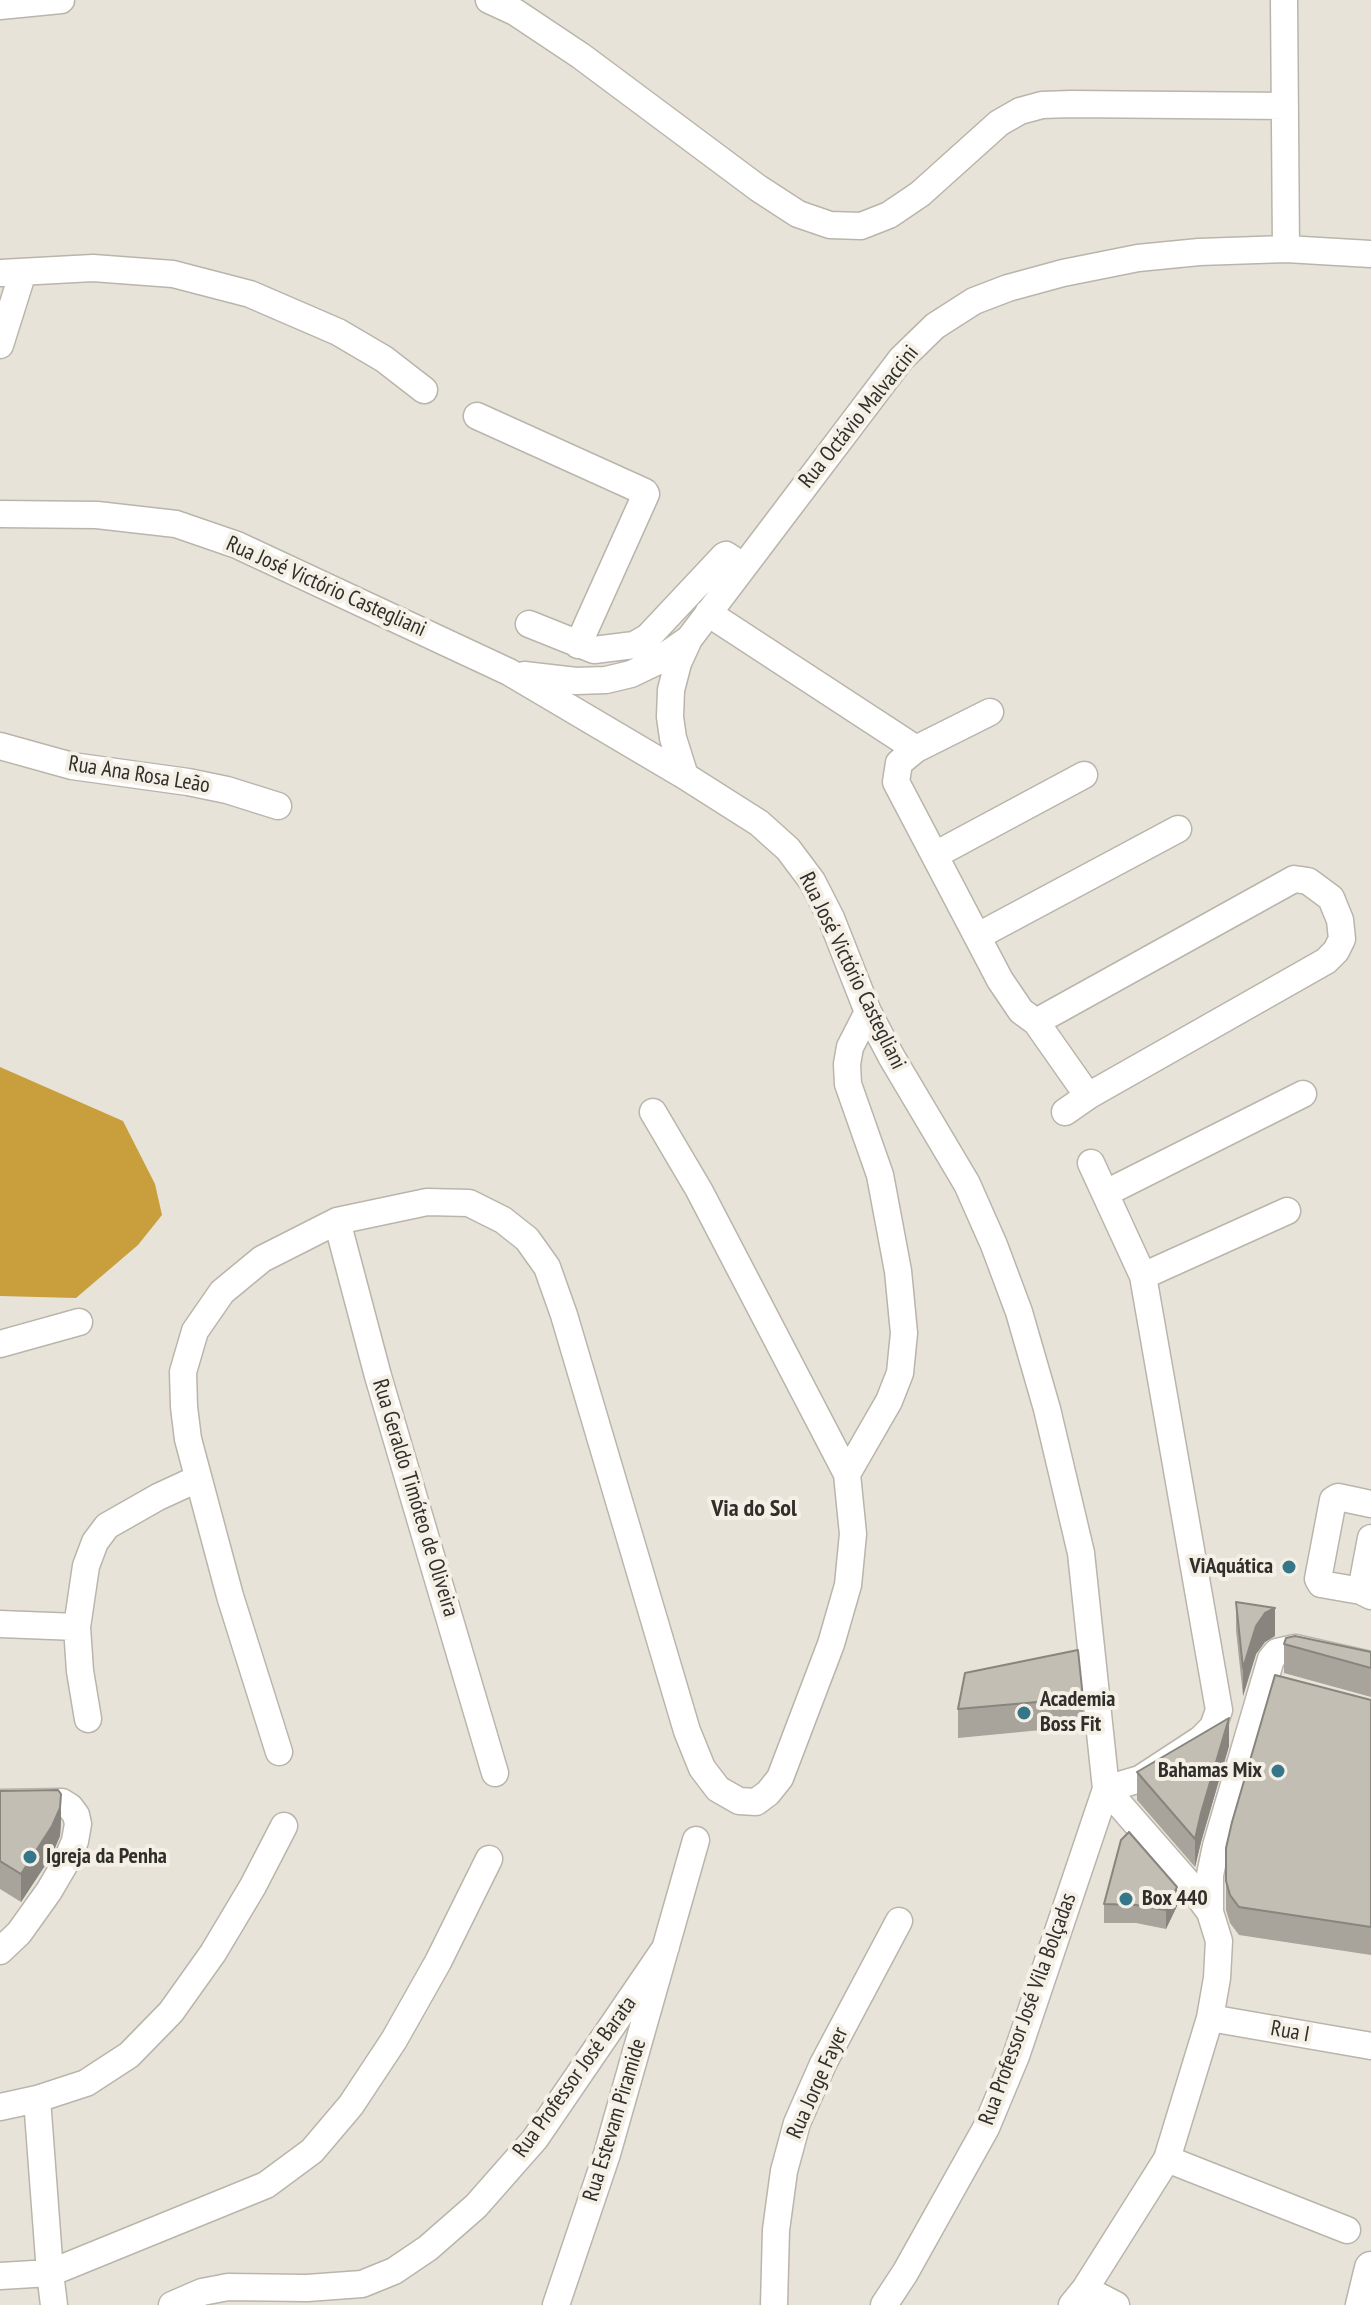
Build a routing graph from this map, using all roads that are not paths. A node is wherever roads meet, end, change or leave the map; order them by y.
1 (61, 0) edge
2 (489, 0) edge
3 (1284, 0) edge
4 (0, 6) edge
5 (1285, 106) junction
6 (1286, 249) junction
7 (1371, 254) edge
8 (11, 272) edge
9 (0, 345) edge
10 (424, 390) dead end
11 (477, 416) dead end
12 (0, 514) edge
13 (743, 566) junction
14 (708, 613) junction
15 (529, 624) dead end
16 (689, 639) junction
17 (578, 645) junction
18 (509, 672) junction
19 (990, 712) dead end
20 (0, 746) edge
21 (916, 749) junction
22 (1084, 775) dead end
23 (685, 776) junction
24 (278, 806) dead end
25 (1178, 829) dead end
26 (935, 855) junction
27 (978, 936) junction
28 (868, 1012) junction
29 (1036, 1022) junction
30 (1303, 1094) dead end
31 (1088, 1096) junction
32 (653, 1112) dead end
33 (1065, 1112) dead end
34 (1091, 1163) dead end
35 (1106, 1193) junction
36 (1287, 1211) dead end
37 (337, 1221) junction
38 (1143, 1276) junction
39 (79, 1322) dead end
40 (0, 1344) edge
41 (847, 1474) junction
42 (197, 1479) junction
43 (1371, 1504) edge
44 (1371, 1538) edge
45 (1366, 1594) edge
46 (0, 1624) edge
47 (77, 1627) junction
48 (1371, 1665) edge
49 (88, 1719) dead end
50 (279, 1752) dead end
51 (495, 1773) dead end
52 (1106, 1789) junction
53 (0, 1803) edge
54 (284, 1826) dead end
55 (696, 1840) dead end
56 (489, 1859) dead end
57 (1210, 1912) junction
58 (899, 1921) dead end
59 (666, 1947) junction
60 (0, 1951) edge
61 (1210, 2018) junction
62 (1371, 2046) edge
63 (37, 2099) junction
64 (0, 2107) edge
65 (1167, 2159) junction
66 (1347, 2230) dead end
67 (1371, 2268) edge
68 (50, 2273) junction
69 (0, 2276) edge
70 (1078, 2297) edge
71 (54, 2305) edge
72 (172, 2305) edge
73 (556, 2305) edge
74 (774, 2305) edge
75 (884, 2305) edge
76 (1116, 2305) edge
77 (1362, 2305) edge

1 - 4 street
2 - 5 street
3 - 5 street
5 - 6 street
6 - 7 street, Rua Octávio Malvaccini
6 - 13 street, Rua Octávio Malvaccini
8 - 9 street
8 - 10 street
11 - 17 street
12 - 18 street, Rua José Victório Castegliani
13 - 14 street, Rua Octávio Malvaccini
13 - 17 street
14 - 16 street, Rua Octávio Malvaccini
14 - 21 street
15 - 17 street
16 - 18 street, Rua Octávio Malvaccini
16 - 23 street, Rua Octávio Malvaccini
18 - 23 street, Rua José Victório Castegliani
19 - 21 street
20 - 24 street, Rua Ana Rosa Leão
21 - 26 street
22 - 26 street
23 - 28 street, Rua José Victório Castegliani
25 - 27 street
26 - 27 street
27 - 29 street
28 - 41 street
28 - 52 street, Rua José Victório Castegliani
29 - 31 street
29 - 31 street
30 - 35 street
31 - 33 street
32 - 41 street
34 - 35 street
35 - 38 street
36 - 38 street
37 - 41 street
37 - 42 street
37 - 51 street, Rua Geraldo Timóteo de Oliveira
38 - 52 street
39 - 40 street
42 - 47 street
42 - 50 street
43 - 45 street
44 - 45 street
46 - 47 street
47 - 49 street
48 - 57 street
52 - 57 street
52 - 75 street, Rua Professor José Vila Bolçadas
53 - 60 street
54 - 63 street
55 - 59 street, Rua Estevam Piramide
56 - 68 street
57 - 61 street
58 - 74 street, Rua Jorge Fayer
59 - 72 street, Rua Professor José Barata
59 - 73 street, Rua Estevam Piramide
61 - 62 street, Rua I
61 - 65 street
63 - 64 street
63 - 68 street
65 - 66 street
65 - 70 street
67 - 77 main road
68 - 69 street
68 - 71 street
70 - 76 street

